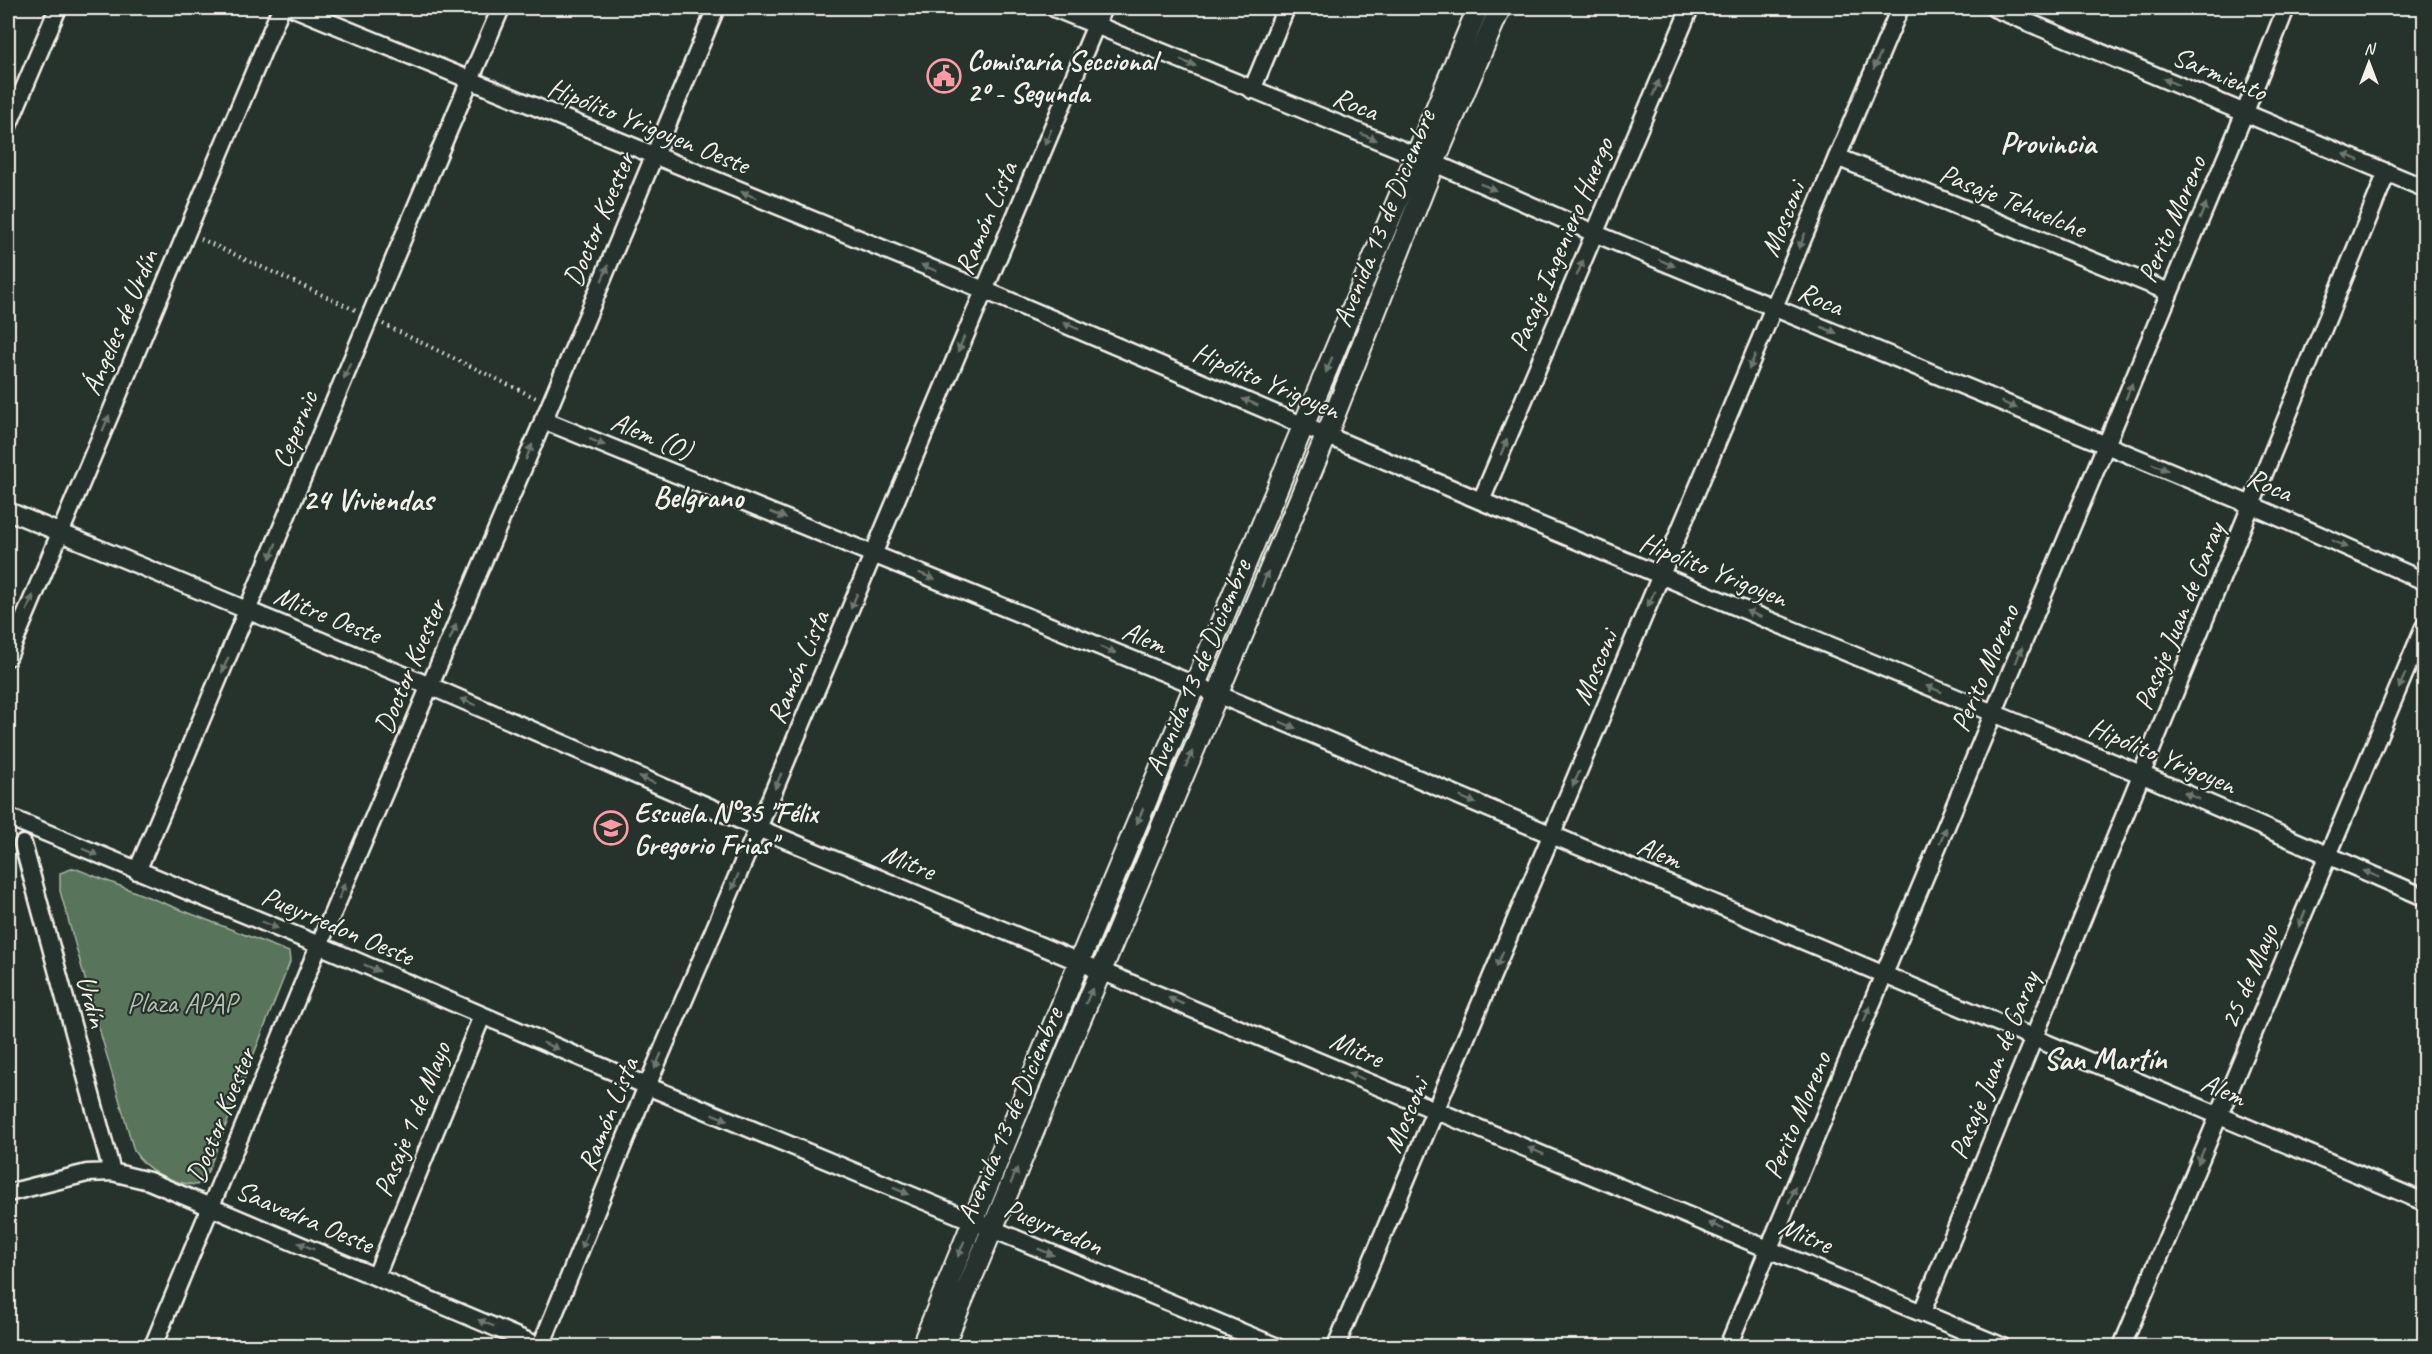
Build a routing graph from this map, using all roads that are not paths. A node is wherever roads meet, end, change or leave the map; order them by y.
1 (58, 8) edge
2 (280, 8) edge
3 (294, 8) edge
4 (501, 8) edge
5 (716, 8) edge
6 (1054, 8) edge
7 (1103, 8) edge
8 (1286, 8) edge
9 (1478, 8) edge
10 (1500, 8) edge
11 (1690, 8) edge
12 (1900, 8) edge
13 (1994, 8) edge
14 (2286, 8) edge
15 (1095, 25) junction
16 (470, 81) junction
17 (1252, 90) junction
18 (2245, 112) junction
19 (8, 126) edge
20 (654, 156) junction
21 (1415, 156) junction
22 (1837, 157) junction
23 (1434, 164) junction
24 (2387, 172) junction
25 (2424, 188) edge
26 (1594, 233) junction
27 (984, 290) junction
28 (2169, 292) junction
29 (1774, 308) junction
30 (546, 412) junction
31 (1304, 425) junction
32 (1327, 434) junction
33 (2106, 445) junction
34 (1481, 501) junction
35 (2252, 505) junction
36 (8, 511) edge
37 (59, 532) junction
38 (873, 554) junction
39 (1661, 576) junction
40 (2424, 581) edge
41 (248, 611) junction
42 (2424, 627) edge
43 (8, 657) edge
44 (430, 686) junction
45 (1195, 686) junction
46 (1217, 694) junction
47 (1995, 714) junction
48 (2143, 775) junction
49 (8, 817) edge
50 (758, 828) junction
51 (36, 829) junction
52 (1551, 836) junction
53 (15, 846) edge
54 (2328, 857) junction
55 (137, 872) junction
56 (2424, 897) edge
57 (319, 945) junction
58 (1080, 960) junction
59 (1100, 969) junction
60 (1884, 974) junction
61 (482, 1016) junction
62 (2033, 1037) junction
63 (647, 1086) junction
64 (1436, 1110) junction
65 (2218, 1116) junction
66 (111, 1172) junction
67 (8, 1193) edge
68 (2424, 1202) edge
69 (212, 1206) junction
70 (973, 1221) junction
71 (992, 1230) junction
72 (1770, 1249) junction
73 (376, 1276) junction
74 (1922, 1312) junction
75 (153, 1347) edge
76 (540, 1347) edge
77 (922, 1347) edge
78 (943, 1347) edge
79 (1275, 1347) edge
80 (1336, 1347) edge
81 (1728, 1347) edge
82 (2001, 1347) edge
83 (2122, 1347) edge

1 - 19 street
37 -> 2 street, Ángeles de Urdín
3 - 16 street, Hipólito Yrigoyen Oeste
4 - 16 street, Cepernic
5 - 20 street, Doctor Kuester
6 - 15 street, Roca
7 - 15 street, Ramón Lista
8 - 17 street
9 - 21 street, Avenida 13 de Diciembre
10 - 23 street, Avenida 13 de Diciembre
26 -> 11 street, Pasaje Ingeniero Huergo
12 -> 22 street, Mosconi
18 -> 13 street, Sarmiento
14 - 18 street, Perito Moreno
15 -> 17 street, Roca
15 -> 27 street, Ramón Lista
16 - 20 street, Hipólito Yrigoyen Oeste
16 -> 41 street, Cepernic
17 -> 21 street, Roca
24 -> 18 street, Sarmiento
28 -> 18 street, Perito Moreno
27 -> 20 street, Hipólito Yrigoyen Oeste
30 -> 20 street, Doctor Kuester
21 - 23 street, Roca
21 -> 31 street, Avenida 13 de Diciembre
22 - 28 street, Pasaje Tehuelche
22 -> 29 street, Mosconi
23 -> 26 street, Roca
23 - 32 street, Avenida 13 de Diciembre
24 - 25 street, Sarmiento
24 - 35 street, Pasaje Juan de Garay
26 -> 29 street, Roca
34 -> 26 street, Pasaje Ingeniero Huergo
31 -> 27 street, Hipólito Yrigoyen
27 -> 38 street, Ramón Lista
33 -> 28 street, Perito Moreno
29 -> 33 street, Roca
29 -> 39 street, Mosconi
30 -> 38 street, Alem (O)
44 -> 30 street, Doctor Kuester
31 - 32 street, Hipólito Yrigoyen
31 - 45 street, Avenida 13 de Diciembre
32 - 34 street, Hipólito Yrigoyen
46 -> 32 street, Avenida 13 de Diciembre
33 -> 35 street, Roca
47 -> 33 street, Perito Moreno
34 - 39 street, Hipólito Yrigoyen
35 -> 40 street, Roca
35 - 48 street, Pasaje Juan de Garay
36 - 37 street, Mitre Oeste
37 - 41 street, Mitre Oeste
43 -> 37 street, Ángeles de Urdín
38 -> 45 street, Alem
38 -> 50 street, Ramón Lista
47 -> 39 street, Hipólito Yrigoyen
39 -> 52 street, Mosconi
41 - 44 street, Mitre Oeste
41 -> 55 street, Cepernic
42 -> 54 street, 25 de Mayo
50 -> 44 street, Mitre Oeste
57 -> 44 street, Doctor Kuester
45 - 46 street, Alem
45 -> 58 street, Avenida 13 de Diciembre
46 -> 52 street, Alem
59 -> 46 street, Avenida 13 de Diciembre
47 - 48 street, Hipólito Yrigoyen
60 -> 47 street, Perito Moreno
54 -> 48 street, Hipólito Yrigoyen
48 - 62 street, Pasaje Juan de Garay
49 - 51 street, Pueyrredon Oeste
50 - 58 street, Mitre
50 -> 63 street, Ramón Lista
51 - 53 street
51 -> 55 street, Pueyrredon Oeste
52 - 60 street, Alem
52 -> 64 street, Mosconi
53 - 66 street, Urdín
56 -> 54 street, Hipólito Yrigoyen
54 -> 65 street, 25 de Mayo
55 -> 57 street, Pueyrredon Oeste
57 -> 61 street, Pueyrredon Oeste
57 - 69 street, Doctor Kuester
58 - 59 street, Mitre
58 - 70 street, Avenida 13 de Diciembre
64 -> 59 street, Mitre
71 -> 59 street, Avenida 13 de Diciembre
60 - 62 street, Alem
72 -> 60 street, Perito Moreno
61 -> 63 street, Pueyrredon Oeste
61 - 73 street, Pasaje 1 de Mayo
62 - 65 street, Alem
62 - 74 street, Pasaje Juan de Garay
63 -> 70 street, Pueyrredon
63 -> 76 street, Ramón Lista
72 -> 64 street, Mitre
64 - 80 street, Mosconi
65 - 68 street, Alem
65 -> 83 street, 25 de Mayo
66 - 67 street, Saavedra Oeste
66 - 69 street, Saavedra Oeste
73 -> 69 street, Saavedra Oeste
69 - 75 street, Doctor Kuester
70 - 71 street, Pueyrredon
70 -> 77 street, Avenida 13 de Diciembre
71 - 78 street, Avenida 13 de Diciembre
71 -> 79 street, Pueyrredon
72 - 74 street, Mitre
72 - 81 street, Perito Moreno
76 -> 73 street, Saavedra Oeste
74 - 82 street, Mitre

